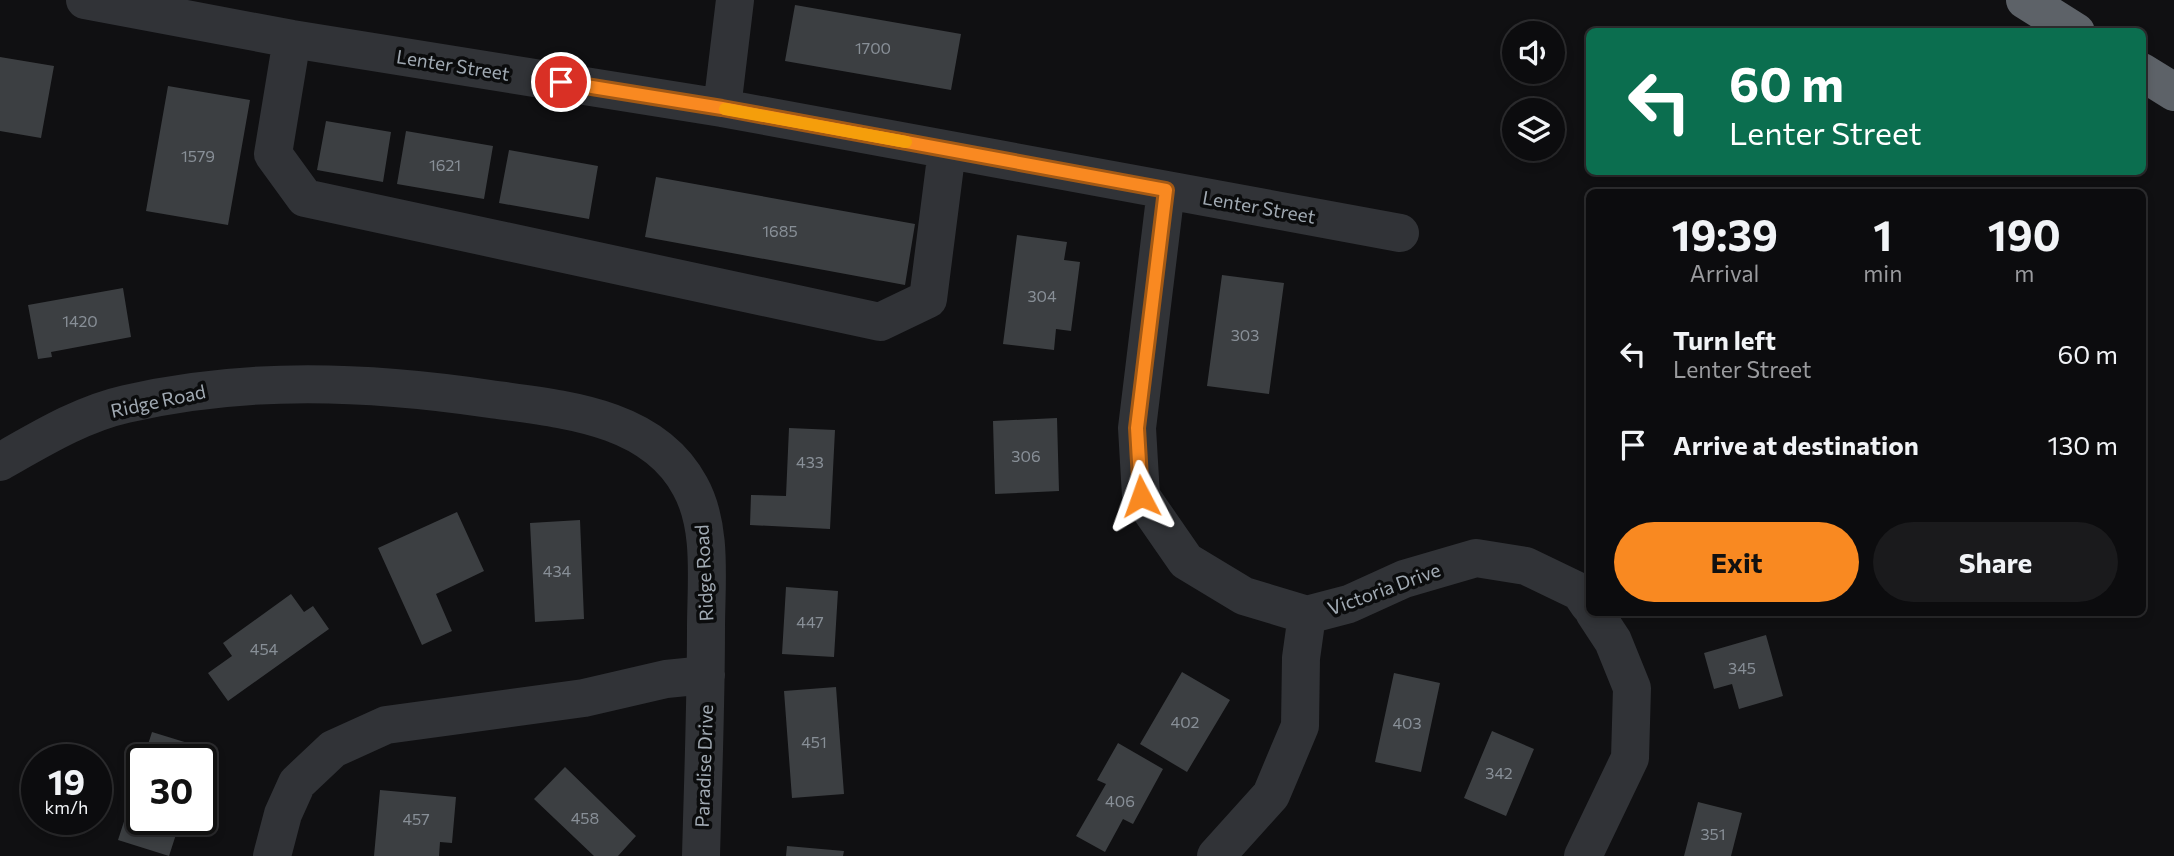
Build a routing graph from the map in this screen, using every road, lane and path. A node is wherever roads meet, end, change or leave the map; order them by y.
1 (85, 0) edge
2 (735, 0) edge
3 (2025, 0) edge
4 (2070, 28) edge
5 (292, 39) junction
6 (2146, 74) edge
7 (2174, 92) edge
8 (722, 108) junction
9 (947, 150) junction
10 (1166, 190) junction
11 (1400, 233) dead end
12 (0, 462) edge
13 (1586, 601) edge
14 (1307, 615) junction
15 (1597, 616) edge
16 (706, 675) junction
17 (272, 856) edge
18 (701, 856) edge
19 (1216, 856) edge
20 (1583, 856) edge

1 - 5 street, Lenter Street
2 - 8 street
3 - 4 highway
5 - 8 street, Lenter Street
5 - 9 street
6 - 7 highway
8 - 9 street, Lenter Street
9 - 10 street, Lenter Street
10 - 11 street, Lenter Street
10 - 14 street, Victoria Drive
12 - 16 street, Ridge Road
13 - 14 street, Victoria Drive
14 - 19 street
15 - 20 street
16 - 17 street
16 - 18 street, Paradise Drive

